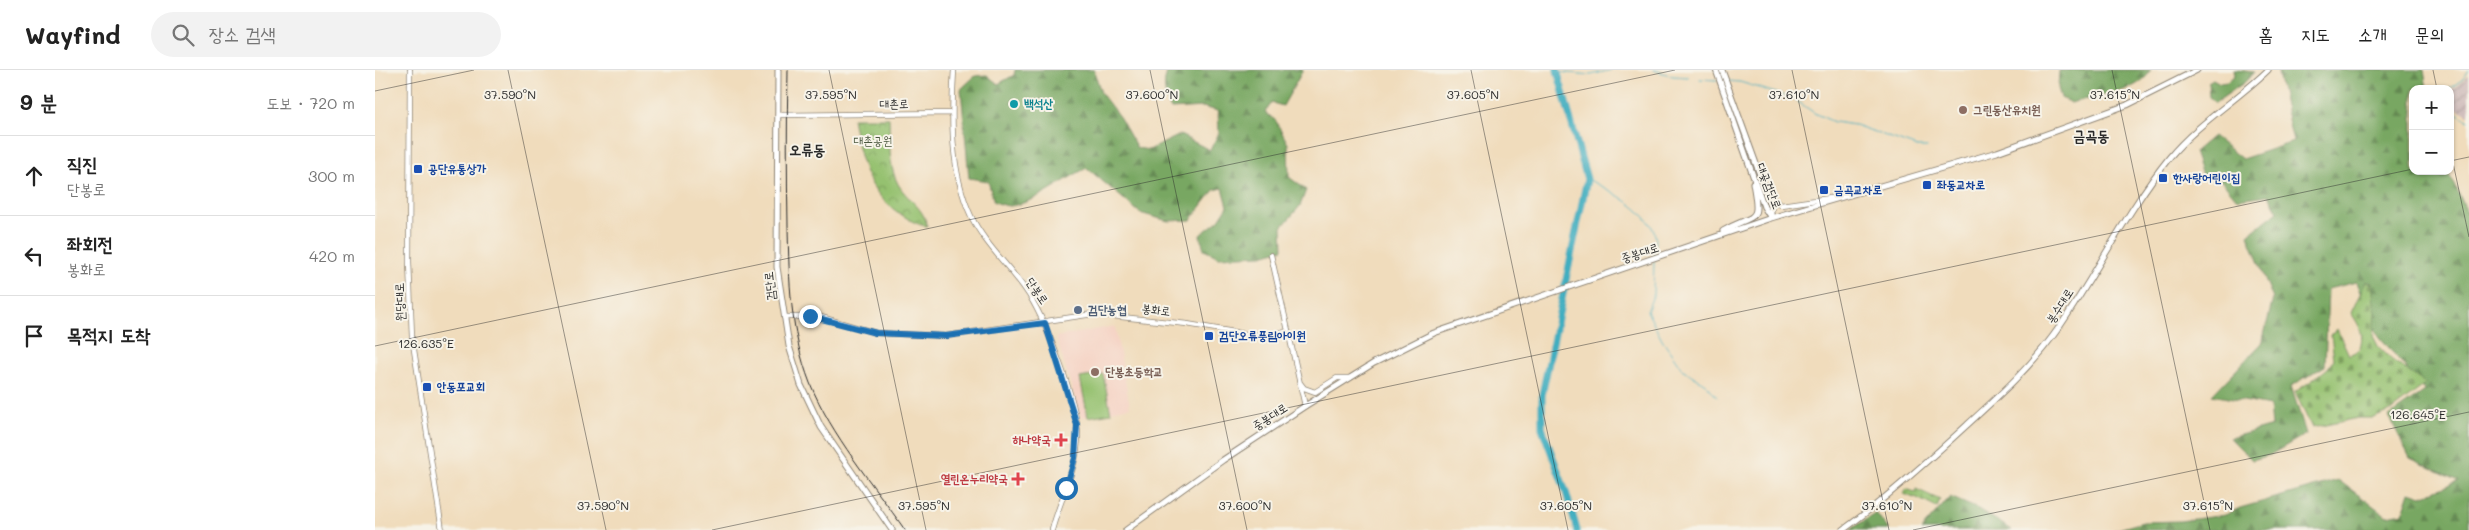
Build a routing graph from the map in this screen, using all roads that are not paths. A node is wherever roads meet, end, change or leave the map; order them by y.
1 (410, 70) edge
2 (778, 70) edge
3 (953, 70) edge
4 (1716, 70) edge
5 (1722, 70) edge
6 (2197, 70) edge
7 (2268, 70) edge
8 (1727, 92) junction
9 (951, 113) junction
10 (778, 115) junction
11 (1752, 173) junction
12 (1760, 175) junction
13 (1839, 197) junction
14 (1771, 218) junction
15 (1716, 236) junction
16 (1271, 255) dead end
17 (784, 317) junction
18 (1045, 323) junction
19 (1288, 332) junction
20 (1350, 378) junction
21 (1299, 382) junction
22 (1305, 406) junction
23 (442, 530) edge
24 (892, 530) edge
25 (1052, 530) edge
26 (1126, 530) edge
27 (1843, 530) edge

1 - 23 street, 원당대로
2 - 10 main road, 검단로
3 - 9 street, 단봉로
4 - 8 main road, 대곶검단로
5 - 8 main road, 대곶검단로
6 - 13 main road, 중봉대로
7 - 27 main road, 봉수대로
8 - 11 main road, 대곶검단로
8 - 12 main road, 대곶검단로
9 - 10 street, 대촌로
9 - 18 street, 단봉로
10 - 17 main road, 검단로
11 - 14 main road, 대곶검단로
11 - 15 main road
12 - 13 street
12 - 14 main road, 대곶검단로
13 - 14 main road, 중봉대로
14 - 15 main road, 중봉대로
15 - 20 main road, 중봉대로
16 - 19 street
17 - 18 street, 봉화로
17 - 24 main road, 검단로
18 - 19 street, 봉화로
18 - 25 street, 단봉로
19 - 21 street
20 - 21 street
20 - 22 main road, 중봉대로
21 - 22 street
22 - 26 main road, 중봉대로

